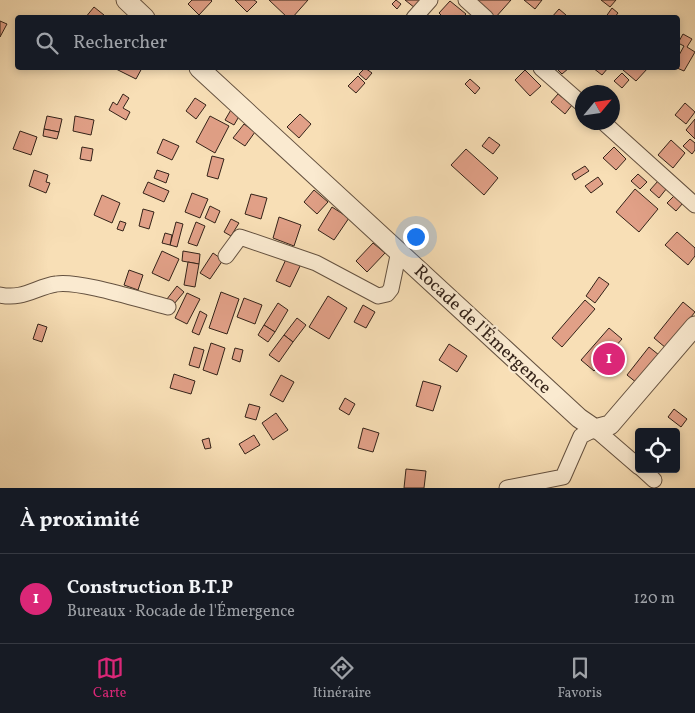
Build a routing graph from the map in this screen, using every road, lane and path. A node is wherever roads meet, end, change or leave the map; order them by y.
1 (126, 0) edge
2 (430, 0) edge
3 (466, 0) edge
4 (142, 15) edge
5 (417, 15) edge
6 (483, 15) edge
7 (201, 70) edge
8 (543, 70) edge
9 (575, 98) edge
10 (612, 130) edge
11 (695, 205) edge
12 (398, 251) junction
13 (226, 256) dead end
14 (0, 295) edge
15 (168, 307) dead end
16 (695, 326) edge
17 (595, 429) junction
18 (635, 463) edge
19 (646, 473) edge
20 (654, 480) dead end
21 (562, 482) edge
22 (507, 488) edge

1 - 4 street
2 - 5 street
3 - 6 street
7 - 12 street, Rocade de l'Émergence
8 - 9 street
10 - 11 street
12 - 13 street
12 - 17 street, Rocade de l'Émergence
14 - 15 street
16 - 17 street
17 - 18 street
17 - 21 street
19 - 20 street
21 - 22 street

